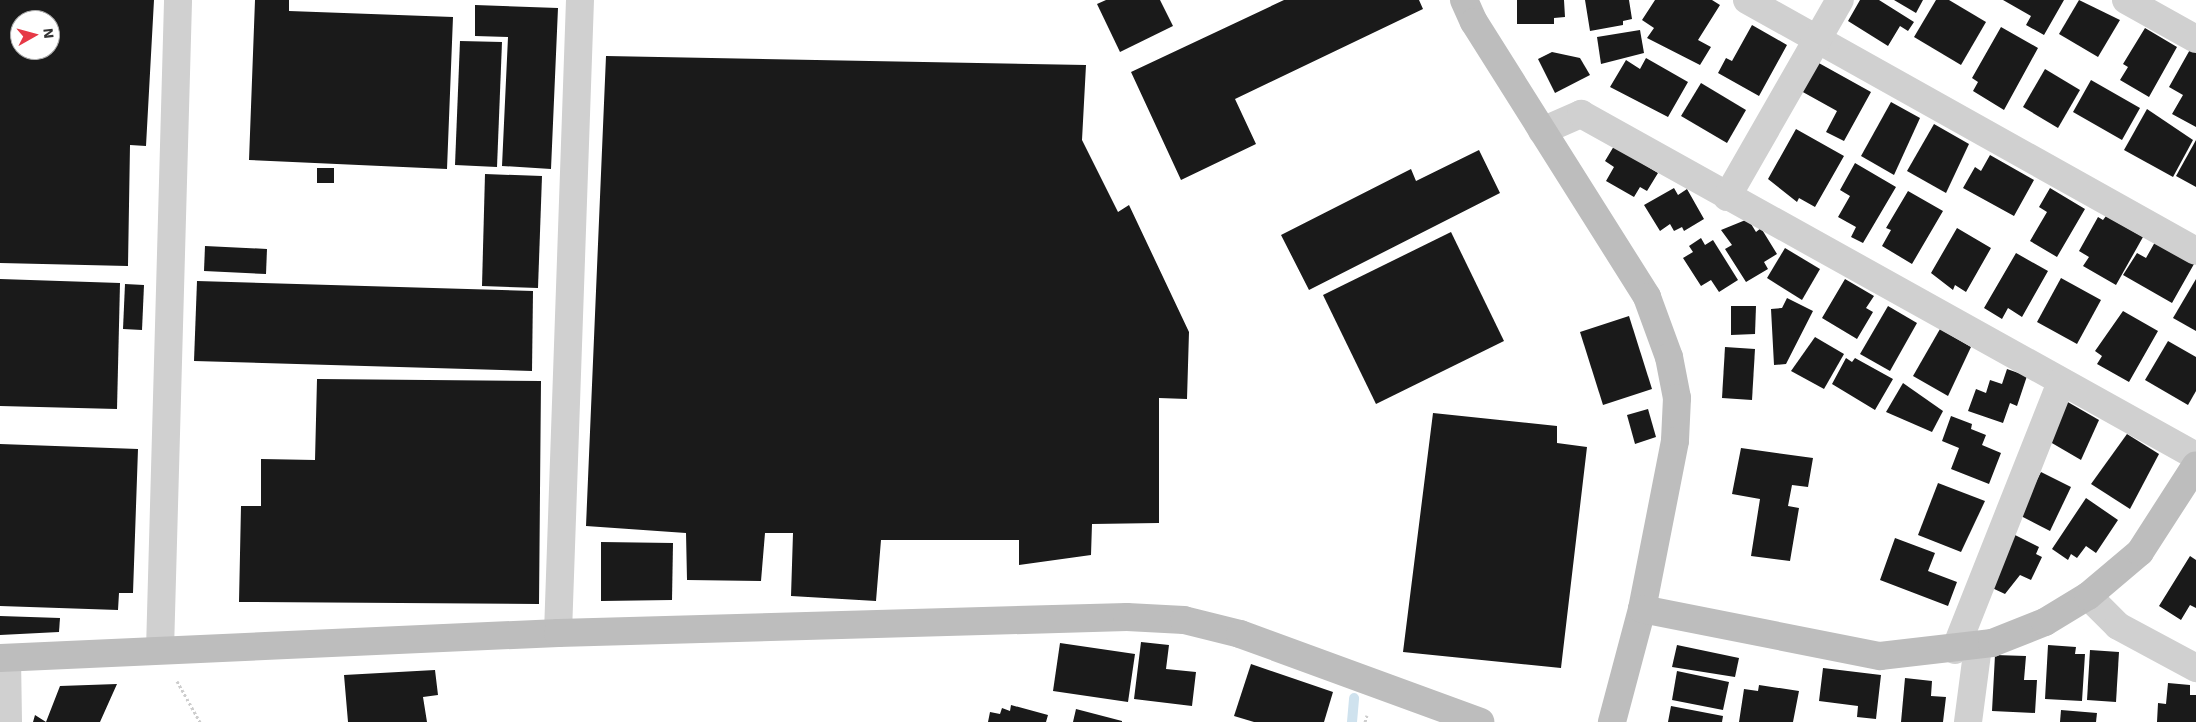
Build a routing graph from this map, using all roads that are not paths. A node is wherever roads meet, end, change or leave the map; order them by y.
1 (178, 0) edge
2 (580, 0) edge
3 (1464, 0) edge
4 (1747, 0) edge
5 (1840, 0) edge
6 (2126, 0) edge
7 (2196, 39) edge
8 (1816, 41) junction
9 (1542, 131) junction
10 (1728, 197) junction
11 (2196, 251) edge
12 (2061, 382) junction
13 (2196, 456) edge
14 (2196, 465) edge
15 (2088, 596) junction
16 (1642, 609) junction
17 (558, 633) junction
18 (1966, 648) junction
19 (160, 650) junction
20 (4, 658) edge
21 (2196, 668) edge
22 (8, 722) edge
23 (1480, 722) edge
24 (1612, 722) edge
25 (1968, 722) edge

1 - 19 street
2 - 17 street
3 - 9 street
4 - 8 street
5 - 8 street
6 - 7 street
8 - 10 street
8 - 11 street
9 - 10 street
9 - 16 street
10 - 12 street
12 - 13 street
12 - 18 street
14 - 15 street
15 - 18 street
15 - 21 street
16 - 18 street
16 - 24 street
17 - 19 street
17 - 23 street
18 - 25 street
19 - 20 street
20 - 22 street

